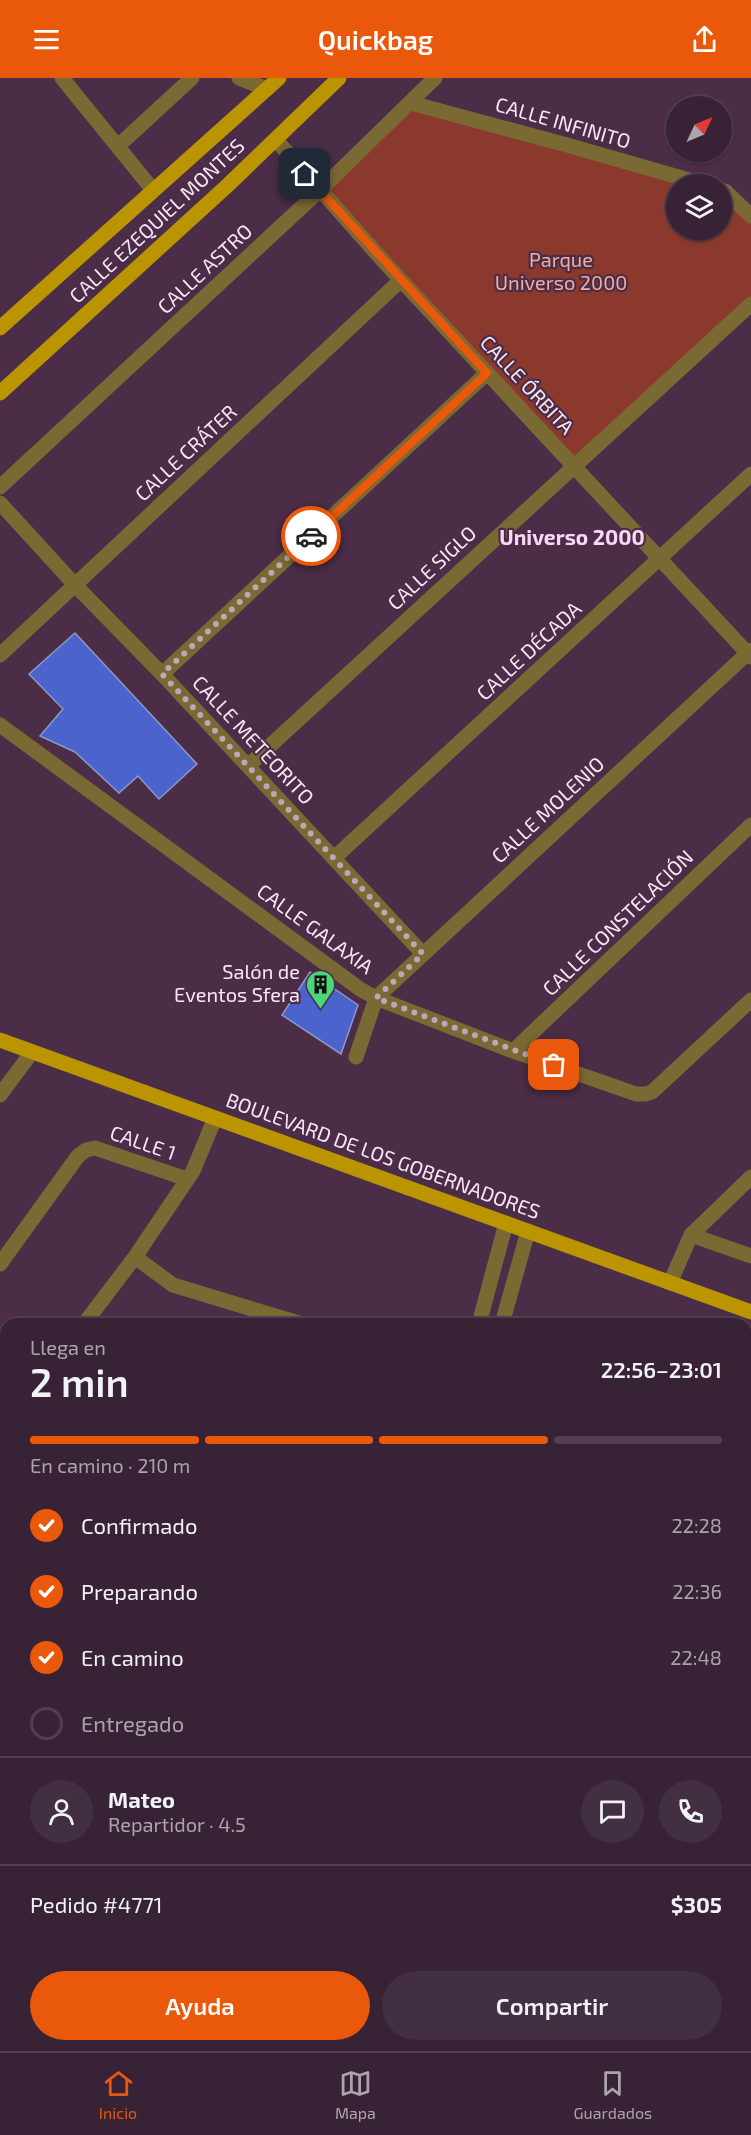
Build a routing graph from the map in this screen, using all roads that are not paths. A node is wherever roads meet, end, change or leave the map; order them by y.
1 (62, 78) edge
2 (192, 78) edge
3 (239, 78) edge
4 (279, 78) edge
5 (339, 78) edge
6 (435, 78) edge
7 (267, 89) junction
8 (411, 103) junction
9 (276, 140) junction
10 (118, 146) junction
11 (668, 174) edge
12 (153, 190) junction
13 (319, 191) junction
14 (732, 193) edge
15 (732, 198) edge
16 (751, 199) edge
17 (751, 216) edge
18 (401, 280) junction
19 (751, 304) edge
20 (0, 328) edge
21 (487, 373) junction
22 (0, 393) edge
23 (573, 466) junction
24 (751, 474) edge
25 (0, 487) edge
26 (0, 503) edge
27 (661, 558) junction
28 (75, 585) junction
29 (750, 653) edge
30 (0, 655) edge
31 (162, 674) junction
32 (0, 725) edge
33 (248, 766) junction
34 (751, 825) edge
35 (334, 858) junction
36 (423, 954) junction
37 (376, 998) junction
38 (751, 1000) edge
39 (0, 1040) edge
40 (513, 1051) junction
41 (32, 1052) junction
42 (356, 1057) dead end
43 (0, 1095) edge
44 (215, 1118) junction
45 (751, 1177) edge
46 (187, 1179) junction
47 (506, 1223) junction
48 (528, 1231) junction
49 (691, 1235) junction
50 (751, 1256) edge
51 (135, 1257) junction
52 (0, 1264) edge
53 (670, 1282) junction
54 (751, 1312) edge
55 (89, 1318) edge
56 (282, 1318) edge
57 (481, 1318) edge
58 (503, 1318) edge

1 - 10 street
2 - 10 street
3 - 7 street
4 - 7 main road, CALLE EZEQUIEL MONTES
5 - 9 main road, CALLE EZEQUIEL MONTES
6 - 8 street, CALLE ASTRO
7 - 12 main road, CALLE EZEQUIEL MONTES
8 - 11 street, CALLE INFINITO
8 - 13 street, CALLE ASTRO
9 - 13 street, CALLE ÓRBITA
9 - 22 main road, CALLE EZEQUIEL MONTES
10 - 12 street
12 - 20 main road, CALLE EZEQUIEL MONTES
13 - 18 street, CALLE ÓRBITA
13 - 25 street, CALLE ASTRO
14 - 16 street
15 - 17 street
18 - 21 street, CALLE ÓRBITA
18 - 28 street, CALLE CRÁTER
19 - 23 street, CALLE SIGLO
21 - 23 street, CALLE ÓRBITA
21 - 31 street
23 - 27 street, CALLE ÓRBITA
23 - 33 street, CALLE SIGLO
24 - 27 street, CALLE DÉCADA
26 - 28 street, CALLE METEORITO
27 - 29 street, CALLE ÓRBITA
27 - 35 street, CALLE DÉCADA
28 - 30 street, CALLE CRÁTER
28 - 31 street, CALLE METEORITO
29 - 36 street, CALLE MOLENIO
31 - 33 street, CALLE METEORITO
32 - 37 street, CALLE GALAXIA
33 - 35 street, CALLE METEORITO
34 - 40 street, CALLE CONSTELACIÓN
35 - 36 street, CALLE METEORITO
36 - 37 street, CALLE MOLENIO
37 - 40 street, CALLE GALAXIA
37 - 42 street
38 - 40 street, CALLE GALAXIA
39 - 41 main road, BOULEVARD DE LOS GOBERNADORES
41 - 43 street
41 - 44 main road, BOULEVARD DE LOS GOBERNADORES
44 - 46 street
44 - 47 main road, BOULEVARD DE LOS GOBERNADORES
45 - 49 street
46 - 51 street
46 - 52 street, CALLE 1
47 - 48 main road, BOULEVARD DE LOS GOBERNADORES
47 - 57 street
48 - 53 main road, BOULEVARD DE LOS GOBERNADORES
48 - 58 street
49 - 50 street
49 - 53 street
51 - 55 street
51 - 56 street
53 - 54 main road, BOULEVARD DE LOS GOBERNADORES

